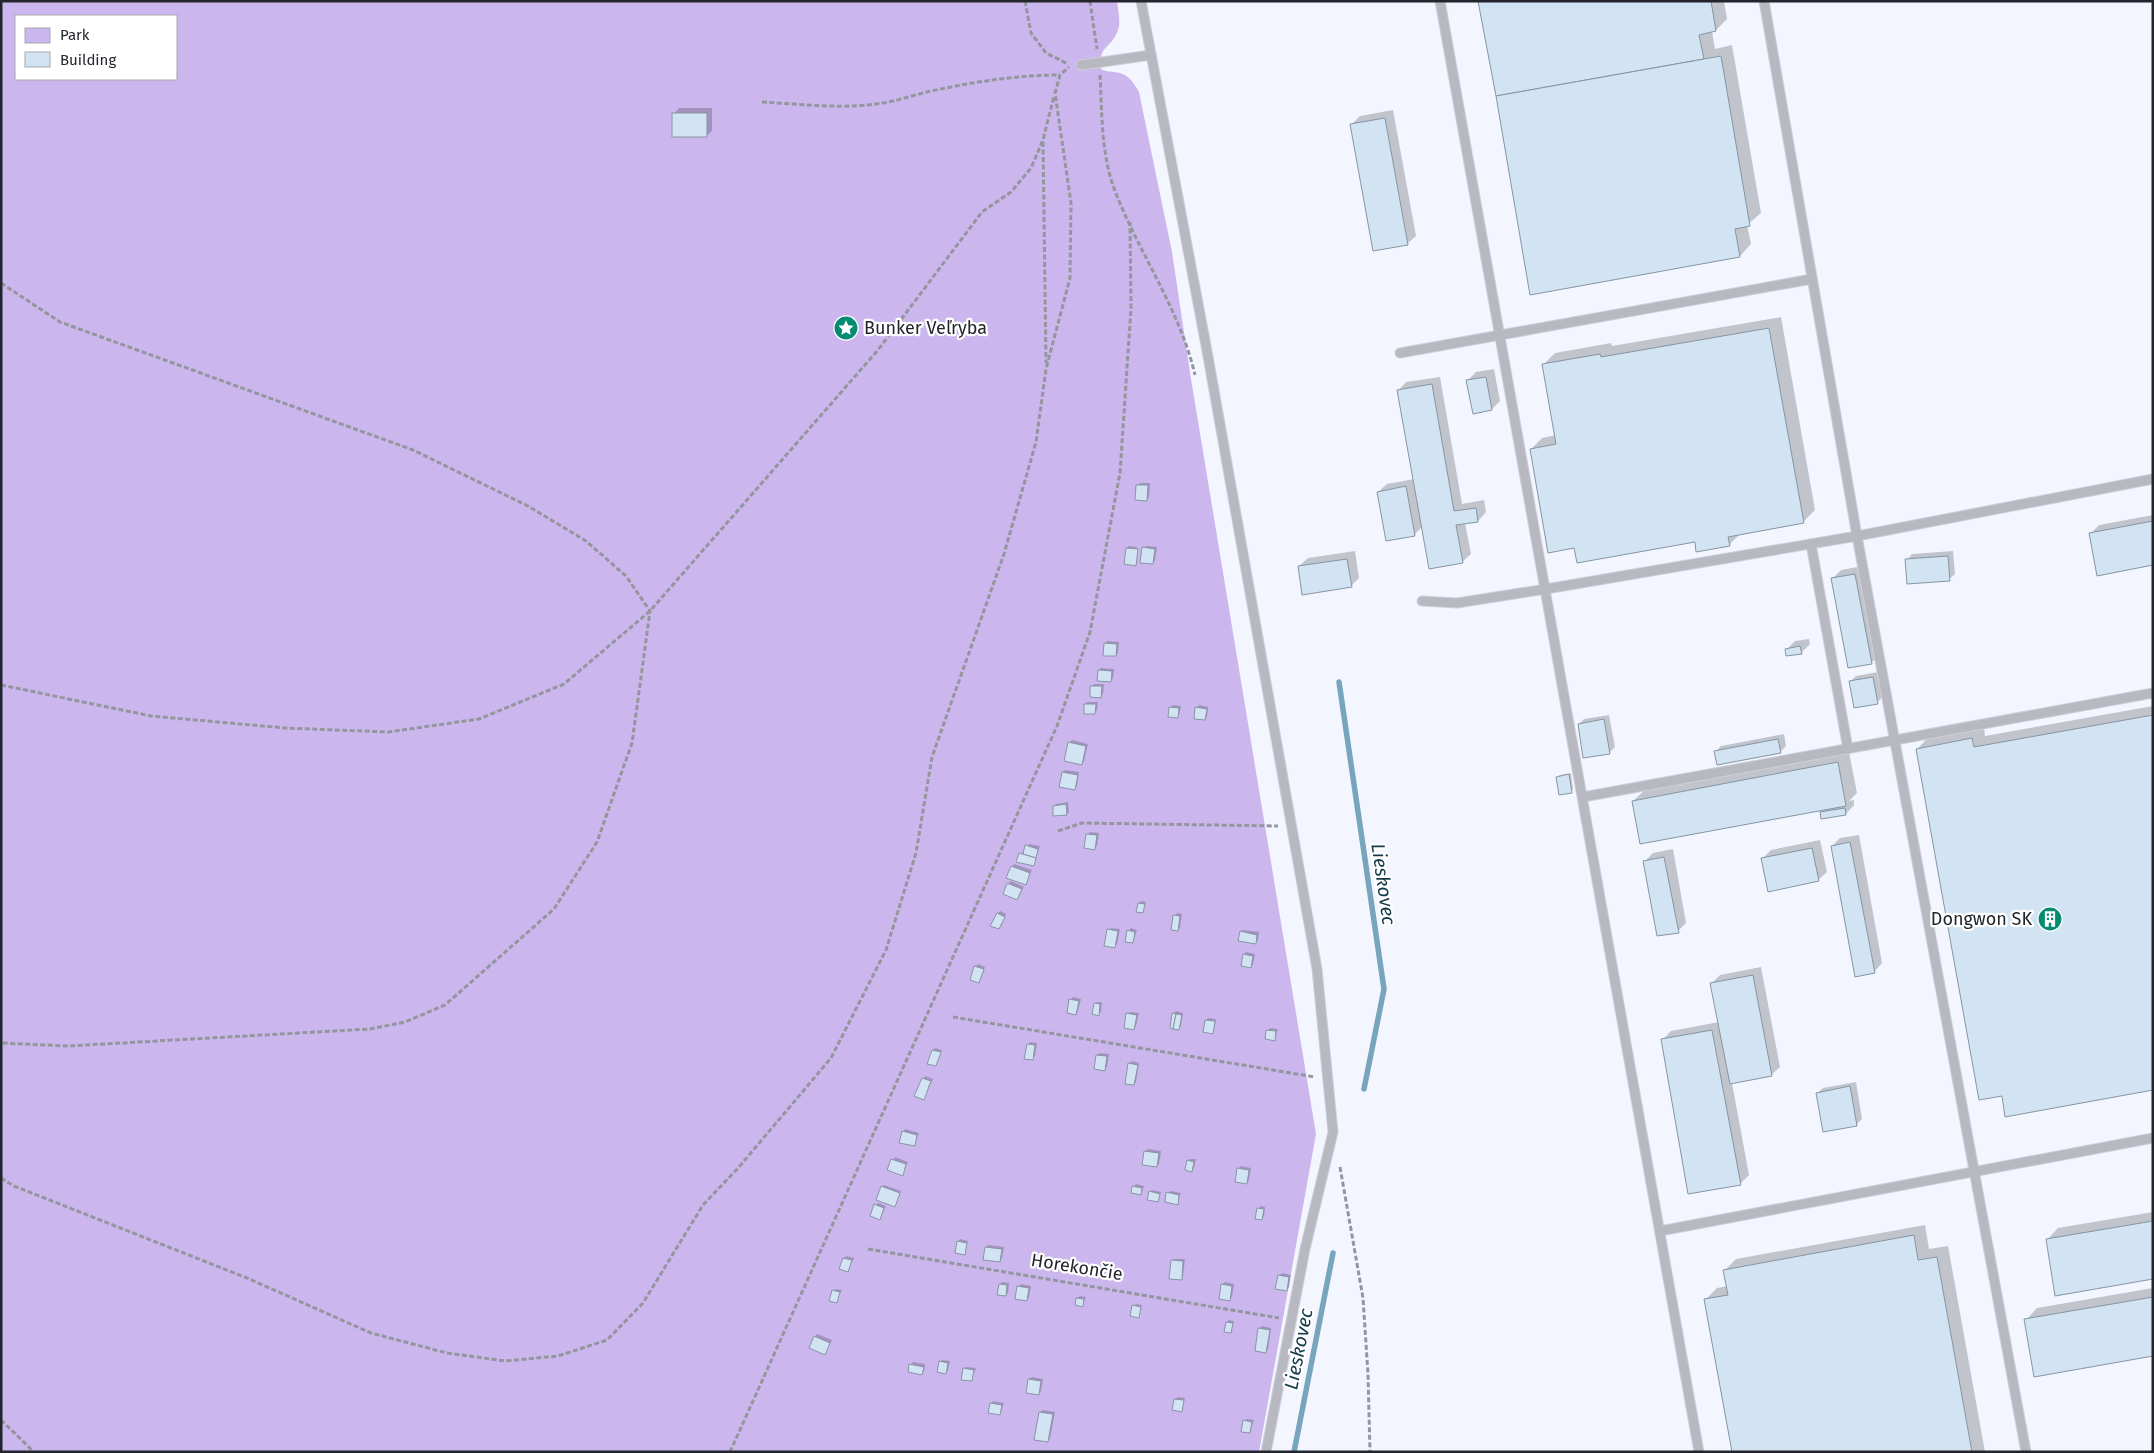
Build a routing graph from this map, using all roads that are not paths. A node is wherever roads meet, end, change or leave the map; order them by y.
1 (1141, 1) edge
2 (1440, 1) edge
3 (1764, 1) edge
4 (1152, 55) junction
5 (1081, 65) road end
6 (1812, 279) junction
7 (1500, 335) junction
8 (1400, 353) dead end
9 (2153, 479) edge
10 (1857, 536) junction
11 (1812, 544) junction
12 (1546, 589) junction
13 (1422, 601) dead end
14 (2153, 693) edge
15 (1895, 740) junction
16 (1848, 749) junction
17 (1583, 798) junction
18 (2153, 1138) edge
19 (1974, 1172) junction
20 (1660, 1231) junction
21 (1266, 1452) edge
22 (1700, 1452) edge
23 (2026, 1452) edge

1 - 4 lane
2 - 7 lane
3 - 6 lane
4 - 5 lane
4 - 21 lane
6 - 7 lane
6 - 10 lane
7 - 8 lane
7 - 12 lane
9 - 10 lane
10 - 11 lane
10 - 15 lane
11 - 12 lane
11 - 16 lane
12 - 13 lane
12 - 17 lane
14 - 15 lane
15 - 16 lane
15 - 19 lane
16 - 17 lane
17 - 20 lane
18 - 19 lane
19 - 20 lane
19 - 23 lane
20 - 22 lane

